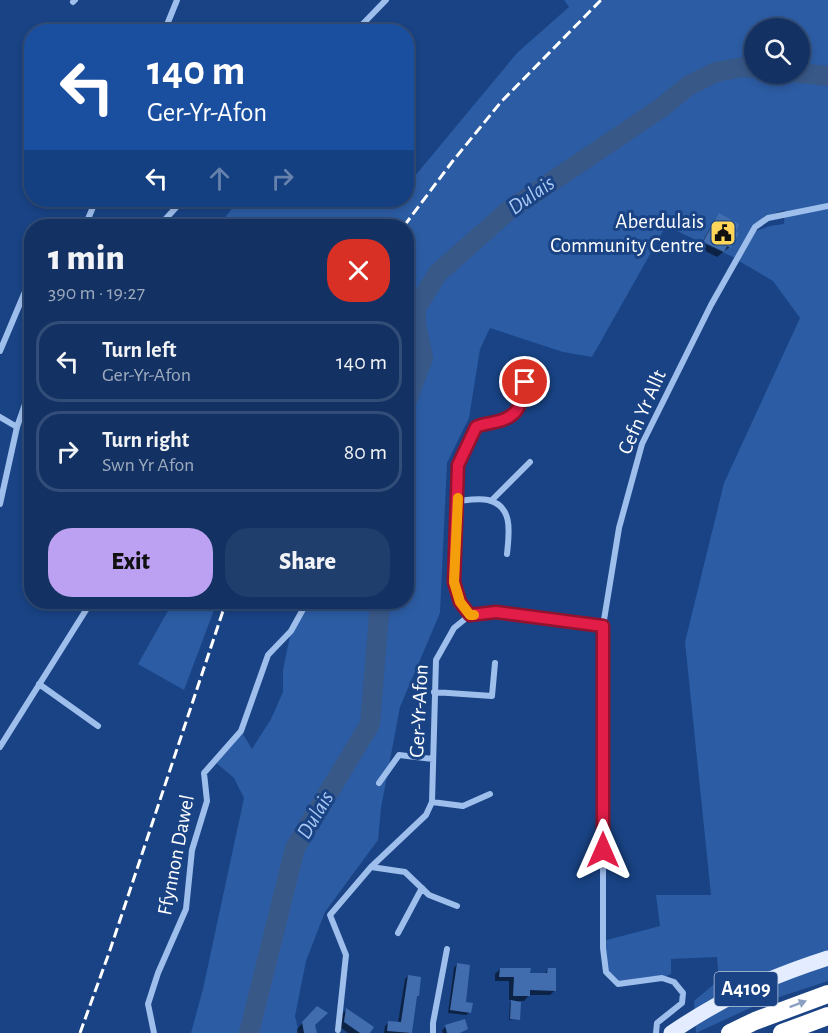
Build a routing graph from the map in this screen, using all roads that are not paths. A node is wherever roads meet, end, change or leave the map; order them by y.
1 (177, 0) edge
2 (386, 0) edge
3 (167, 24) edge
4 (363, 24) edge
5 (177, 207) edge
6 (828, 207) edge
7 (165, 219) edge
8 (24, 294) edge
9 (0, 351) edge
10 (525, 382) dead end
11 (24, 406) edge
12 (0, 417) edge
13 (16, 427) junction
14 (530, 462) dead end
15 (458, 501) junction
16 (491, 501) junction
17 (0, 504) edge
18 (507, 554) dead end
19 (87, 609) edge
20 (303, 609) edge
21 (470, 615) junction
22 (603, 626) junction
23 (495, 663) dead end
24 (39, 684) junction
25 (434, 692) junction
26 (98, 726) dead end
27 (0, 747) edge
28 (433, 759) junction
29 (380, 783) dead end
30 (490, 794) dead end
31 (432, 802) junction
32 (371, 867) junction
33 (422, 888) junction
34 (457, 906) dead end
35 (398, 933) dead end
36 (447, 949) dead end
37 (828, 958) edge
38 (828, 994) edge
39 (828, 1016) edge
40 (338, 1030) dead end
41 (154, 1033) edge
42 (433, 1033) edge
43 (656, 1033) edge
44 (671, 1033) edge
45 (730, 1033) edge
46 (782, 1033) edge

1 - 3 street
2 - 4 street
5 - 7 street
6 - 22 street, Cefn Yr Allt
8 - 9 street
10 - 15 street
11 - 13 street
12 - 13 street
13 - 17 street
14 - 16 street
15 - 16 street
15 - 21 street
16 - 18 street
19 - 24 street
20 - 41 street, Ffynnon Dawel
21 - 22 street
21 - 25 street, Ger-Yr-Afon
22 - 43 street, Cefn Yr Allt
23 - 25 street
24 - 26 street
24 - 27 street
25 - 28 street, Ger-Yr-Afon
28 - 29 street
28 - 31 street, Ger-Yr-Afon
30 - 31 street
31 - 32 street
32 - 33 street
32 - 40 street
33 - 34 street
33 - 35 street
36 - 42 street
37 - 44 main road, A4109
45 -> 38 highway
39 - 46 highway

